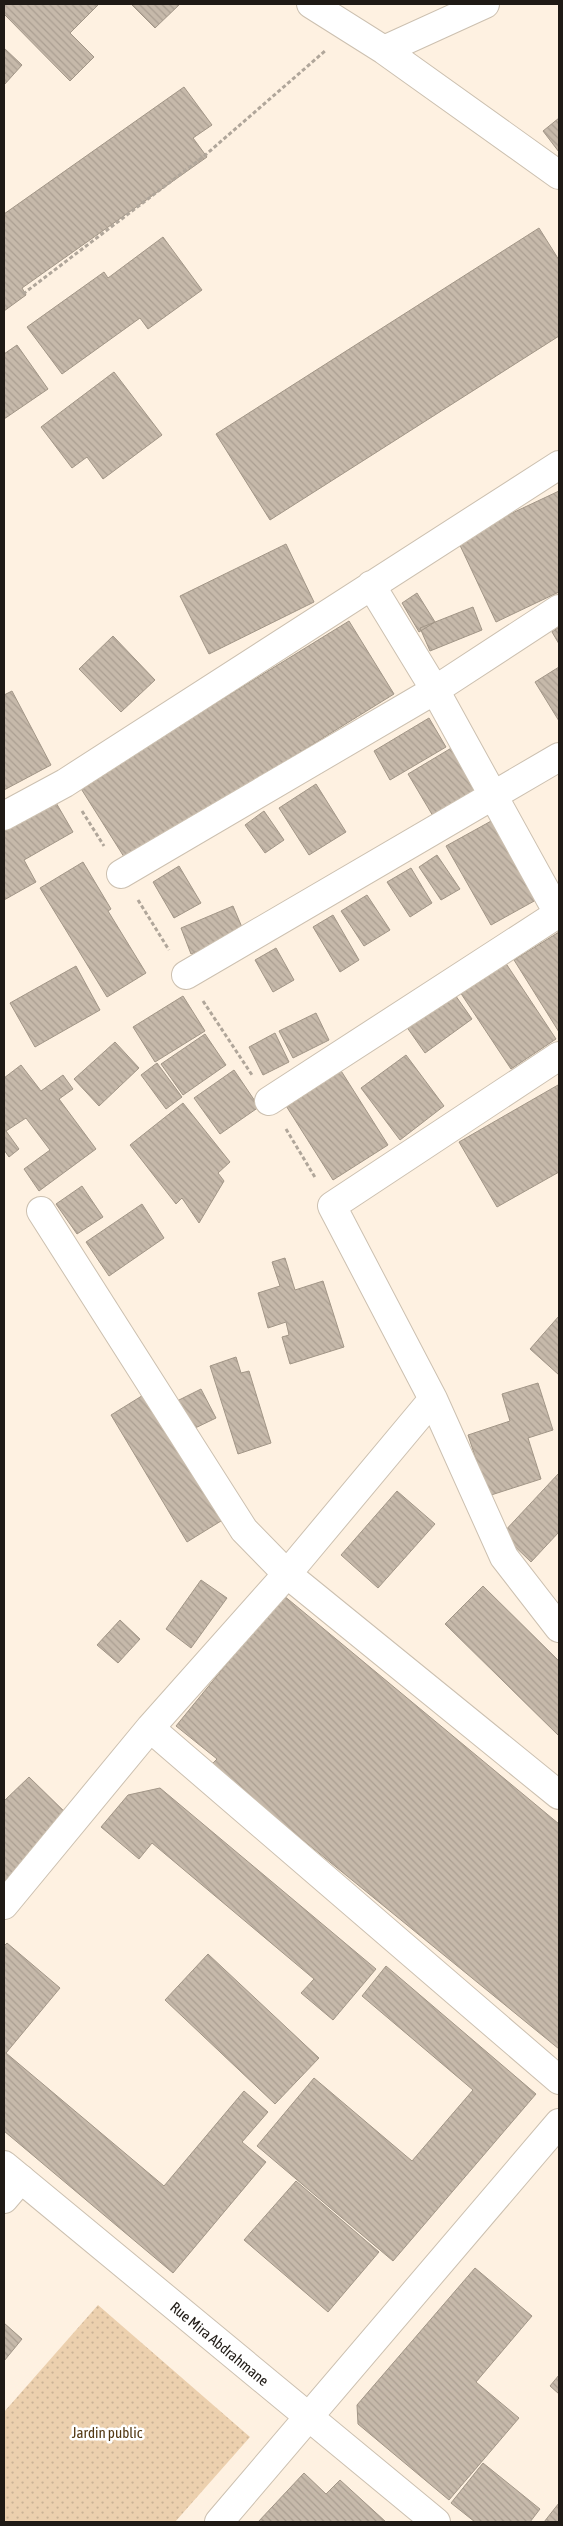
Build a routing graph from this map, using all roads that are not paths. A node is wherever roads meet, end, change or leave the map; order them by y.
1 (311, 4) edge
2 (485, 4) edge
3 (384, 50) junction
4 (559, 175) edge
5 (559, 465) edge
6 (371, 585) junction
7 (559, 609) edge
8 (434, 690) junction
9 (559, 757) edge
10 (492, 796) junction
11 (4, 816) edge
12 (121, 874) dead end
13 (559, 914) edge
14 (186, 975) dead end
15 (559, 1056) edge
16 (269, 1101) dead end
17 (41, 1211) dead end
18 (433, 1399) junction
19 (287, 1574) junction
20 (559, 1628) edge
21 (150, 1728) junction
22 (559, 1795) edge
23 (4, 1905) edge
24 (559, 2080) edge
25 (559, 2123) edge
26 (12, 2172) edge
27 (4, 2200) edge
28 (310, 2418) junction
29 (219, 2522) edge
30 (436, 2522) edge

1 - 3 street
2 - 3 street
3 - 4 street
5 - 6 street
6 - 8 street
6 - 11 street
7 - 8 street
8 - 10 street
8 - 12 street
9 - 10 street
10 - 13 street
10 - 14 street
13 - 16 street
15 - 18 street
17 - 19 street
18 - 19 street
18 - 20 street
19 - 21 street
19 - 22 street
21 - 23 street
21 - 24 street
25 - 28 street
26 - 27 street
26 - 28 street, Rue Mira Abdrahmane
28 - 29 street
28 - 30 street, Rue Mira Abdrahmane

